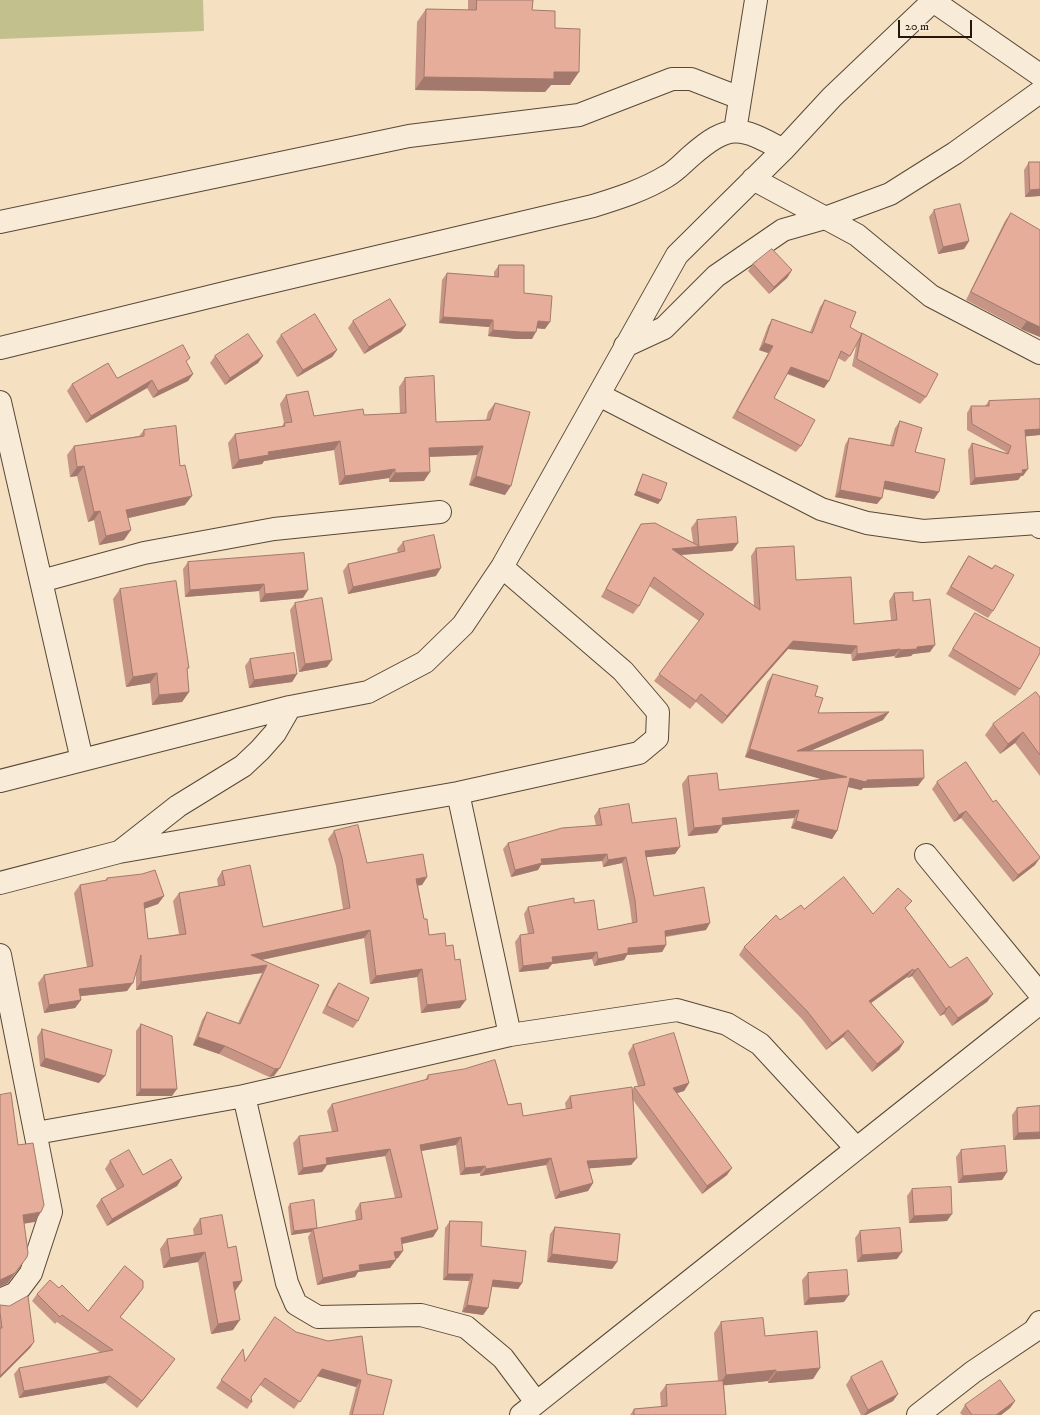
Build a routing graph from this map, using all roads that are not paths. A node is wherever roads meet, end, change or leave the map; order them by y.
1 (756, 0) edge
2 (933, 0) edge
3 (1040, 75) edge
4 (1040, 92) edge
5 (740, 98) junction
6 (735, 131) junction
7 (783, 150) junction
8 (753, 180) junction
9 (825, 218) junction
10 (0, 222) edge
11 (625, 346) junction
12 (0, 348) edge
13 (1040, 353) edge
14 (599, 395) junction
15 (0, 402) edge
16 (440, 512) dead end
17 (1040, 524) edge
18 (502, 567) junction
19 (41, 581) junction
20 (290, 707) junction
21 (82, 760) junction
22 (0, 781) edge
23 (458, 792) junction
24 (119, 852) junction
25 (926, 855) dead end
26 (0, 883) edge
27 (0, 955) edge
28 (1040, 994) edge
29 (1040, 1003) edge
30 (510, 1035) junction
31 (244, 1096) junction
32 (36, 1133) junction
33 (856, 1148) junction
34 (0, 1300) edge
35 (1040, 1322) edge
36 (529, 1409) edge
37 (918, 1415) edge

1 - 5 street
2 - 3 street
2 - 7 street
4 - 9 street
5 - 6 street
5 - 10 street
6 - 7 street
6 - 12 street
7 - 8 street
8 - 9 street
8 - 11 street
9 - 11 street
9 - 13 street
11 - 14 street
14 - 17 street
14 - 18 street
15 - 19 street
16 - 19 street
18 - 20 street
18 - 23 street
19 - 21 street
20 - 21 street
20 - 24 street
21 - 22 street
23 - 24 street
23 - 30 street
24 - 26 street
25 - 28 street
27 - 32 street
29 - 33 street
30 - 31 street
30 - 33 street
31 - 32 street
31 - 36 street
32 - 34 street
33 - 36 street
35 - 37 street

